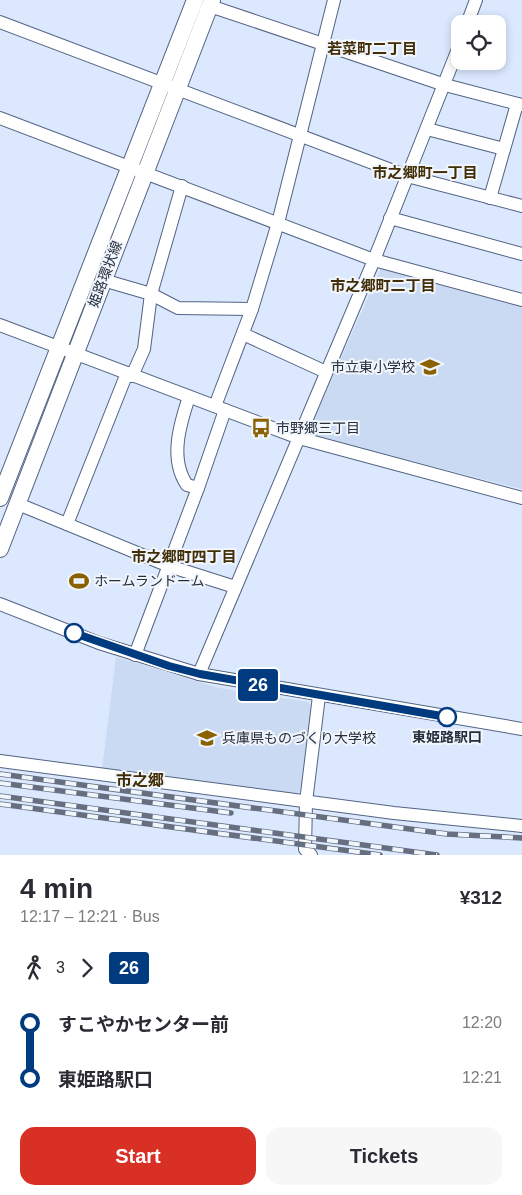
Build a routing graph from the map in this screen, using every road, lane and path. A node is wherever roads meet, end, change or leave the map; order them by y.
1 (334, 0) edge
2 (476, 0) edge
3 (201, 1) edge
4 (471, 15) edge
5 (0, 22) edge
6 (323, 44) junction
7 (451, 69) edge
8 (445, 85) junction
9 (169, 86) junction
10 (519, 105) edge
11 (0, 118) edge
12 (427, 129) junction
13 (298, 135) junction
14 (504, 149) junction
15 (138, 169) junction
16 (407, 176) junction
17 (182, 186) junction
18 (490, 198) junction
19 (522, 206) edge
20 (390, 218) junction
21 (278, 223) junction
22 (522, 254) edge
23 (374, 260) junction
24 (103, 280) junction
25 (151, 294) junction
26 (522, 300) edge
27 (252, 309) junction
28 (0, 325) edge
29 (243, 334) junction
30 (58, 348) junction
31 (74, 354) junction
32 (326, 372) junction
33 (129, 374) junction
34 (189, 397) junction
35 (220, 408) junction
36 (299, 438) junction
37 (198, 488) junction
38 (0, 497) edge
39 (522, 498) edge
40 (18, 504) junction
41 (67, 524) junction
42 (0, 549) edge
43 (169, 566) junction
44 (235, 587) junction
45 (0, 604) edge
46 (135, 655) junction
47 (200, 674) junction
48 (319, 696) junction
49 (522, 729) edge
50 (0, 760) edge
51 (306, 802) junction
52 (522, 826) edge
53 (311, 855) edge

1 - 6 street
2 - 4 street
3 - 6 street
3 - 9 main road, 姫路環状線
5 - 9 street
6 - 8 street
6 - 13 street
7 - 8 street
8 - 10 street
8 - 12 street
9 - 13 street
9 - 15 main road, 姫路環状線
10 - 14 street
11 - 15 street
12 - 14 street
12 - 16 street
13 - 16 street
13 - 21 street
14 - 18 street
15 - 17 street
15 - 24 main road, 姫路環状線
15 - 30 main road, 姫路環状線
16 - 18 street
16 - 20 street
17 - 21 street
17 - 25 street
18 - 19 street
20 - 22 street
20 - 23 street
21 - 23 street
21 - 27 street
23 - 26 street
23 - 32 street
24 - 25 street
24 - 31 main road, 姫路環状線
25 - 27 street
25 - 33 street
27 - 29 street
28 - 30 street
29 - 32 street
29 - 35 street
30 - 31 street
30 - 38 main road, 姫路環状線
31 - 33 street
31 - 40 main road, 姫路環状線
32 - 36 street
33 - 34 street
33 - 41 street
34 - 35 street
34 - 37 street
35 - 36 street
35 - 37 street
36 - 39 street
36 - 44 street
37 - 43 street
40 - 41 street
40 - 42 main road, 姫路環状線
41 - 43 street
43 - 44 street
43 - 46 street
44 - 47 street
45 - 46 street
46 - 47 street
47 - 48 street
48 - 49 street
48 - 51 street
50 - 51 street
51 - 52 street
51 - 53 street

